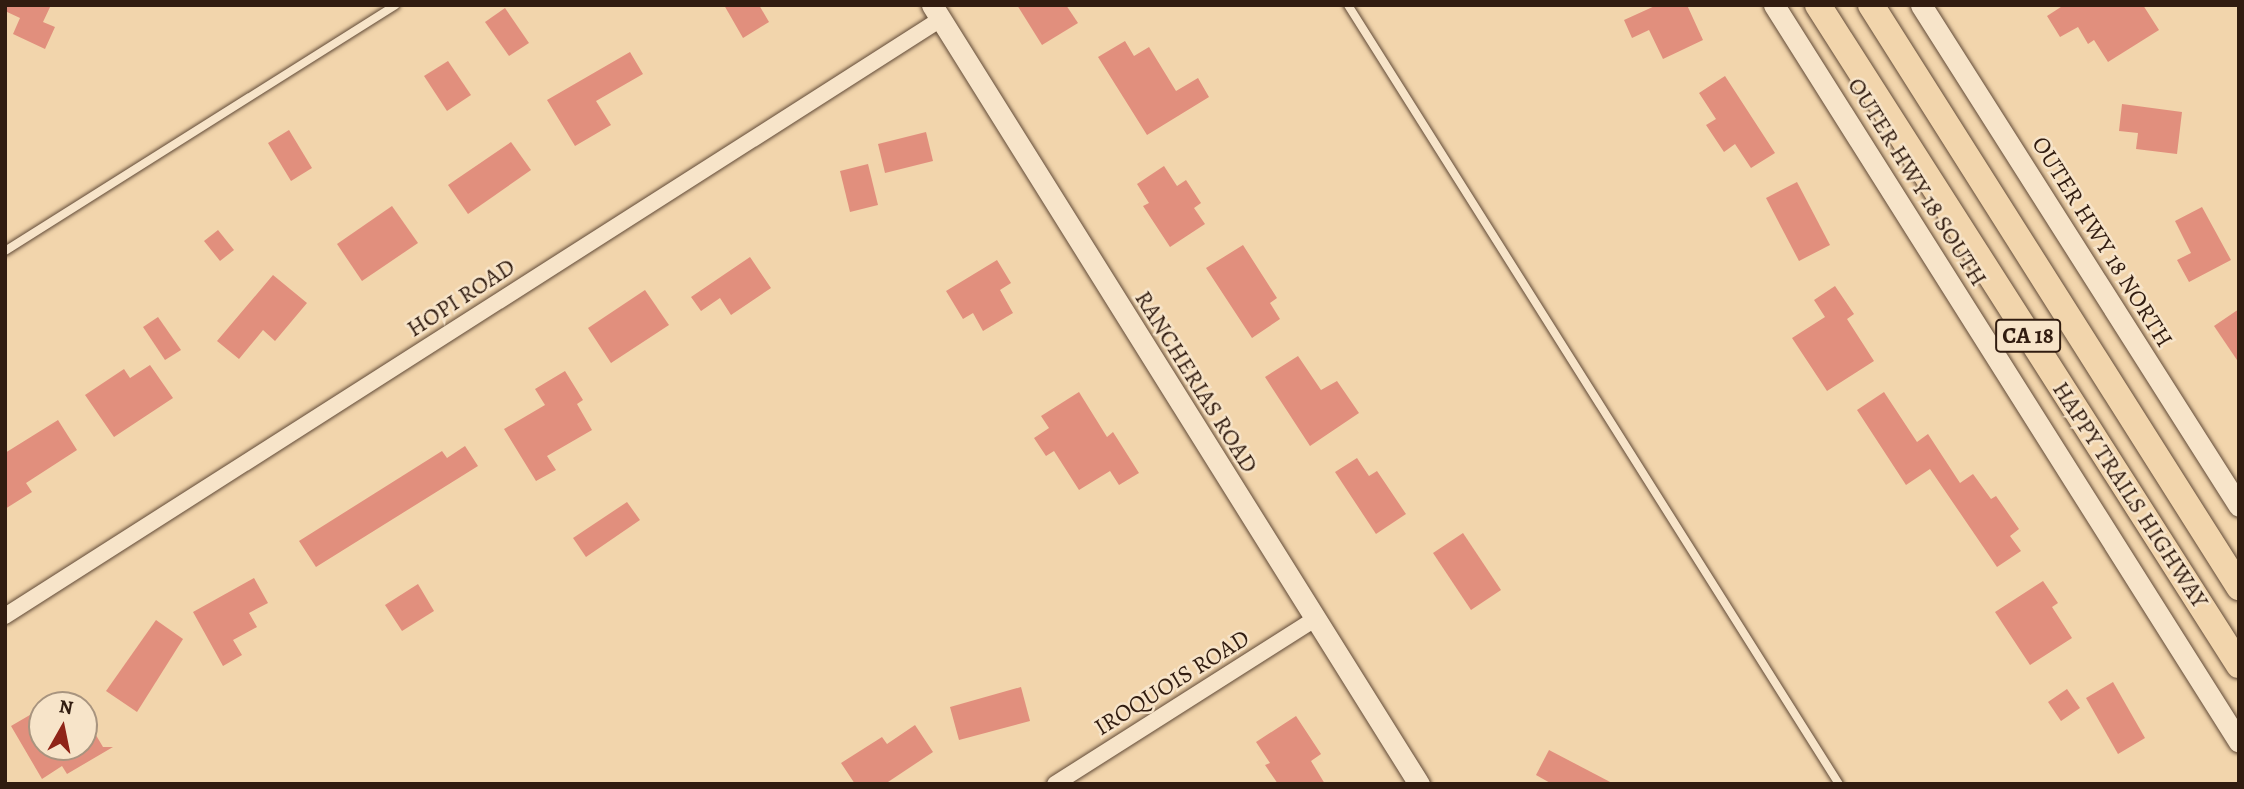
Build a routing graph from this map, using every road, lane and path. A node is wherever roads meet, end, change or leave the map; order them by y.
1 (394, 5) edge
2 (1348, 5) edge
3 (1774, 5) edge
4 (1818, 5) edge
5 (1871, 5) edge
6 (1921, 5) edge
7 (936, 12) edge
8 (5, 251) edge
9 (2239, 506) edge
10 (2239, 587) edge
11 (5, 616) edge
12 (1314, 620) junction
13 (2239, 665) edge
14 (2239, 742) edge
15 (1055, 784) edge
16 (1419, 784) edge
17 (1839, 784) edge

1 - 8 lane
2 - 17 lane
3 - 14 street, OUTER HWY 18 SOUTH
4 - 13 main road, HAPPY TRAILS HIGHWAY / CA 18
5 - 10 main road, HAPPY TRAILS HIGHWAY / CA 18
6 - 9 street, OUTER HWY 18 NORTH
7 - 11 street, HOPI ROAD
7 - 12 street, RANCHERIAS ROAD
12 - 15 street, IROQUOIS ROAD
12 - 16 street, RANCHERIAS ROAD

